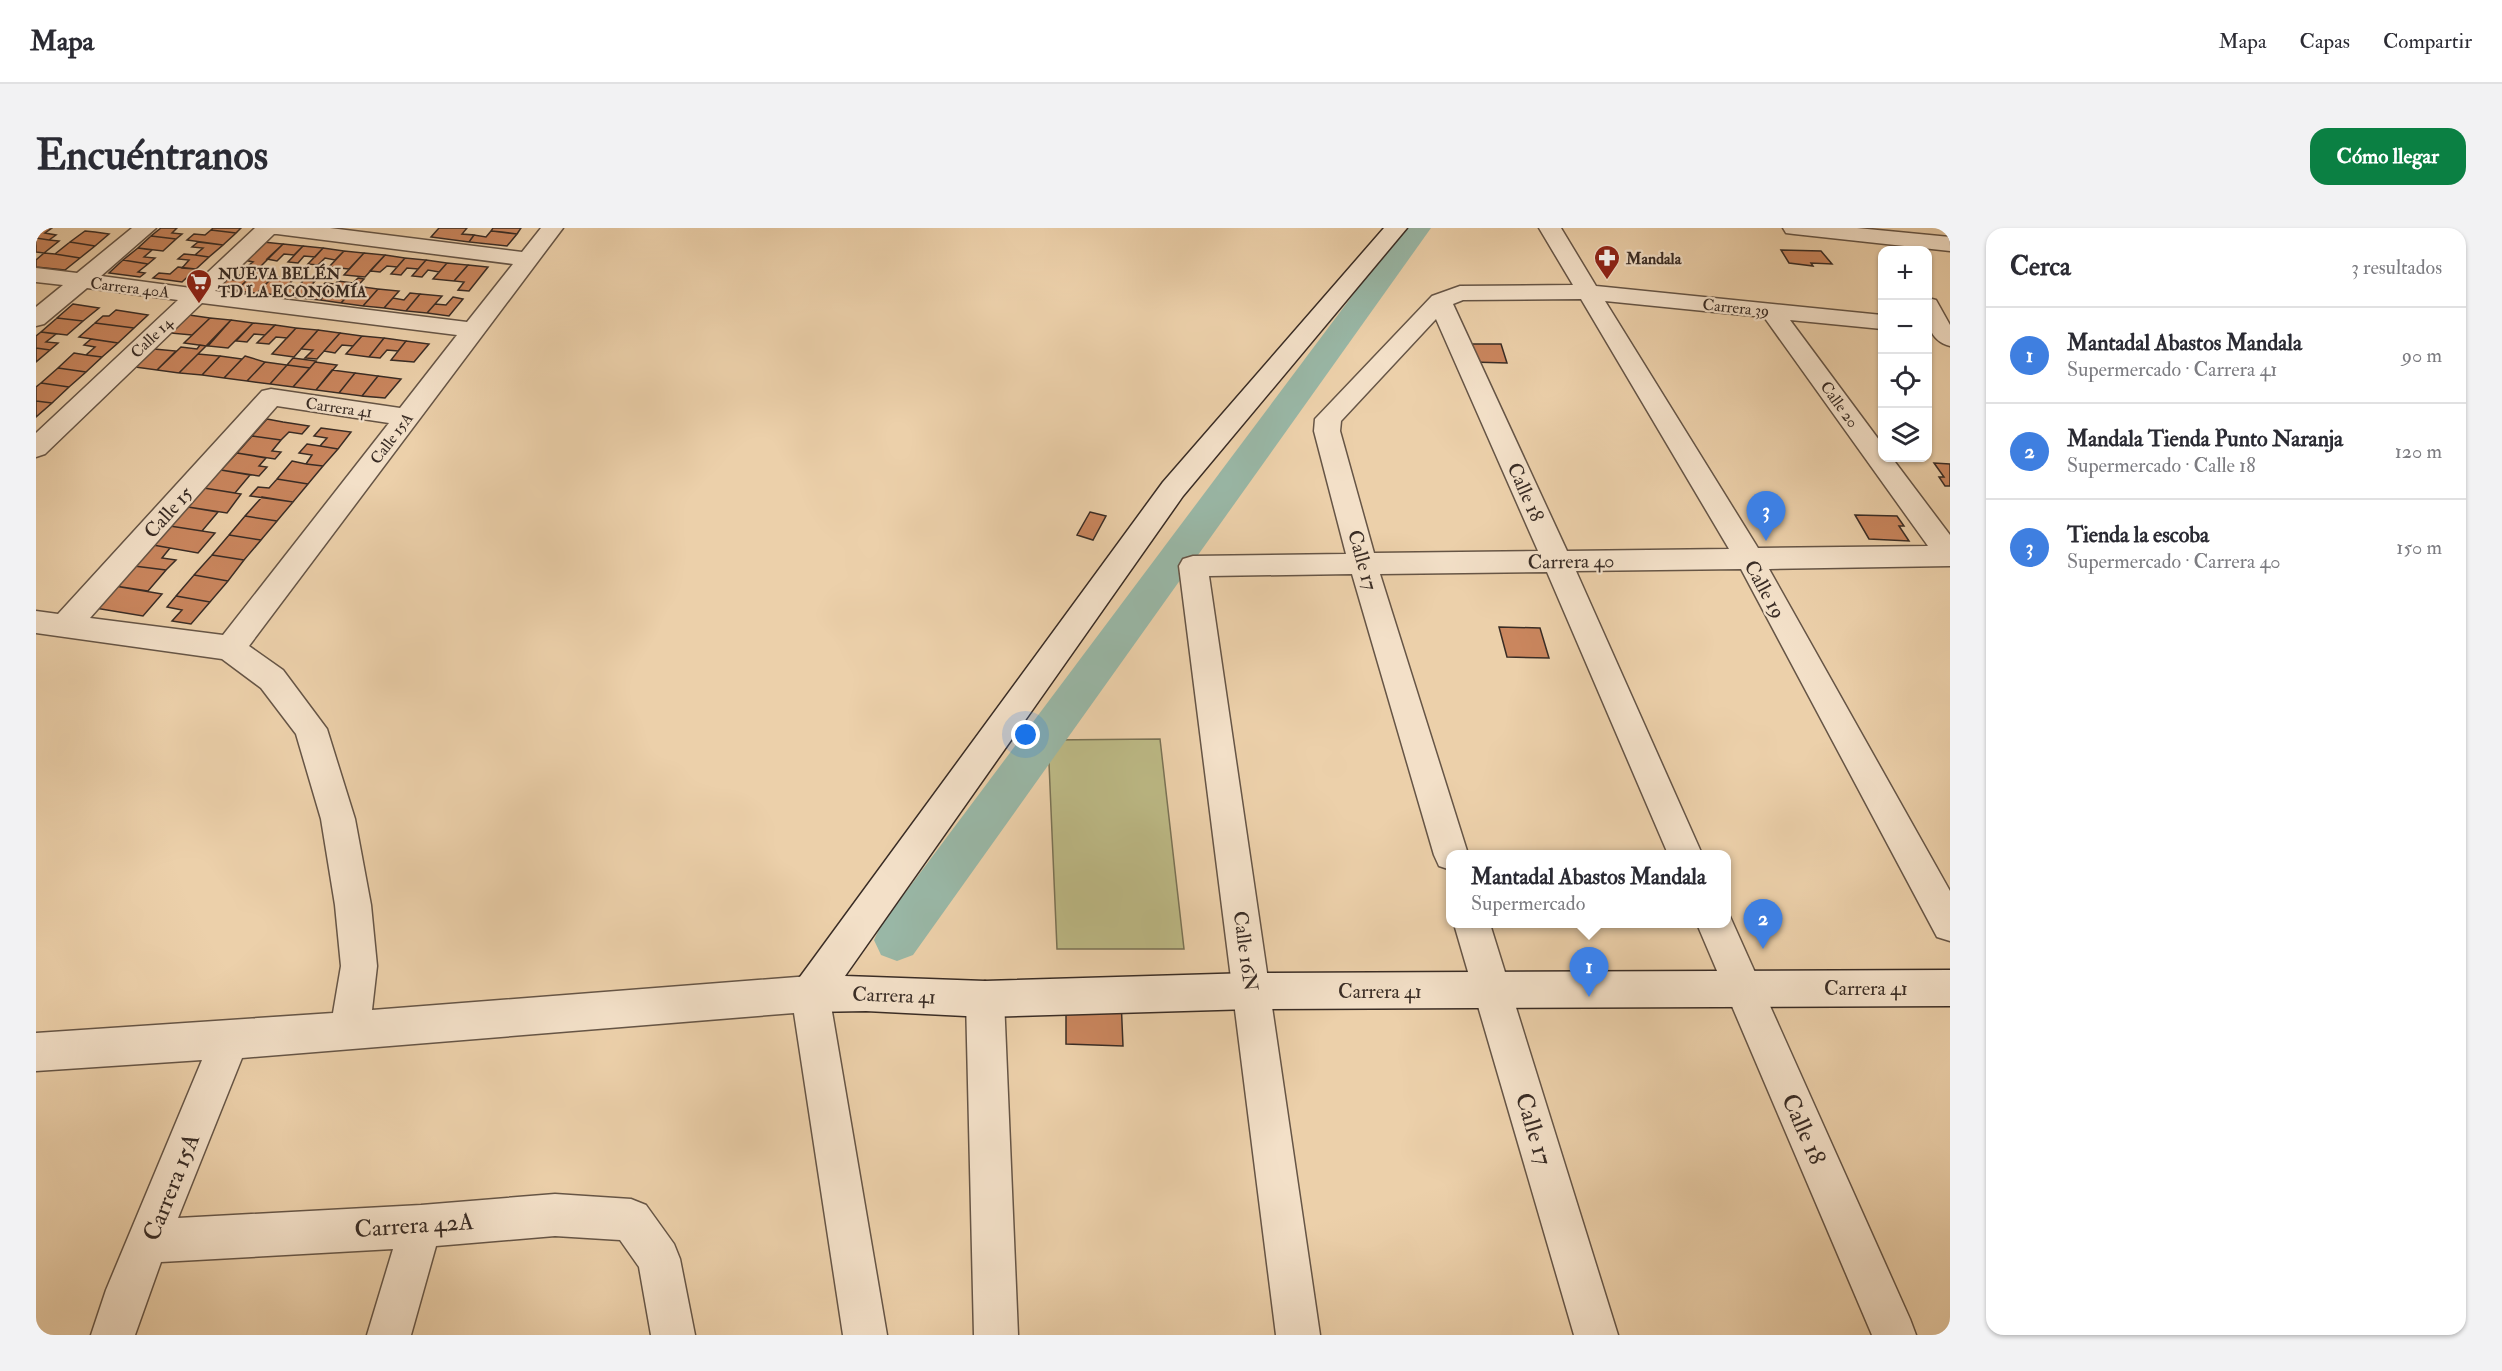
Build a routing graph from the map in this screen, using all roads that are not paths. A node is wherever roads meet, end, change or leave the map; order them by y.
1 (145, 228) edge
2 (267, 228) edge
3 (277, 228) edge
4 (552, 228) edge
5 (1396, 228) edge
6 (1551, 228) edge
7 (1794, 228) edge
8 (1891, 239) edge
9 (1950, 244) edge
10 (528, 259) junction
11 (36, 275) edge
12 (82, 280) junction
13 (1589, 292) junction
14 (195, 295) junction
15 (1440, 301) junction
16 (1772, 311) junction
17 (1932, 312) edge
18 (36, 319) edge
19 (1878, 322) edge
20 (474, 330) junction
21 (1942, 331) edge
22 (271, 397) joint
23 (407, 417) junction
24 (36, 448) edge
25 (1950, 556) edge
26 (1749, 558) junction
27 (1557, 561) junction
28 (1363, 564) junction
29 (1193, 566) joint
30 (50, 624) edge
31 (230, 648) junction
32 (1449, 850) edge
33 (1683, 850) edge
34 (1950, 925) edge
35 (1473, 928) edge
36 (1717, 928) edge
37 (1950, 988) edge
38 (1743, 989) junction
39 (1492, 990) junction
40 (1251, 991) junction
41 (810, 994) junction
42 (985, 999) junction
43 (350, 1030) junction
44 (230, 1040) junction
45 (36, 1053) edge
46 (421, 1226) junction
47 (150, 1241) junction
48 (406, 1281) junction
49 (113, 1335) edge
50 (389, 1335) edge
51 (407, 1335) edge
52 (673, 1335) edge
53 (865, 1335) edge
54 (996, 1335) edge
55 (1298, 1335) edge
56 (1596, 1335) edge
57 (1894, 1335) edge

1 - 12 street
2 - 14 street, Calle 14
3 - 10 street
4 - 10 street, Calle 15A
5 - 41 street
6 - 13 street, Calle 19
7 - 8 street
8 - 9 street
10 - 20 street, Calle 15A
11 - 12 street, Carrera 40A
12 - 14 street, Carrera 40A
12 - 18 street
13 - 15 street
13 - 16 street, Carrera 39
13 - 26 street, Calle 19
14 - 20 street, Carrera 40A
14 - 24 street, Calle 14
15 - 27 street, Calle 18
15 - 28 street, Calle 17
16 - 19 street, Carrera 39
16 - 25 street, Calle 20
17 - 21 street
20 - 23 street, Calle 15A
22 - 23 street, Carrera 41
22 - 30 street, Calle 15
23 - 31 street, Calle 15A
25 - 26 street, Carrera 40
26 - 27 street, Carrera 40
26 - 34 street, Calle 19
27 - 28 street, Carrera 40
27 - 33 street, Calle 18
28 - 29 street, Carrera 40
28 - 32 street, Calle 17
29 - 40 street, Calle 16N
30 - 31 street
31 - 43 street
35 - 39 street, Calle 17
36 - 38 street, Calle 18
37 - 38 street, Carrera 41
38 - 39 street, Carrera 41
38 - 57 street, Calle 18
39 - 40 street, Carrera 41
39 - 56 street, Calle 17
40 - 42 street, Carrera 41
40 - 55 street, Calle 16N
41 - 42 street, Carrera 41
41 - 43 street, Carrera 41
41 - 53 street
42 - 54 street
43 - 44 street, Carrera 41
44 - 45 street, Carrera 41
44 - 47 street, Carrera 15A
46 - 47 street, Carrera 42A
46 - 48 street
46 - 52 street, Carrera 42A
47 - 49 street, Carrera 15A
48 - 50 street
48 - 51 street

